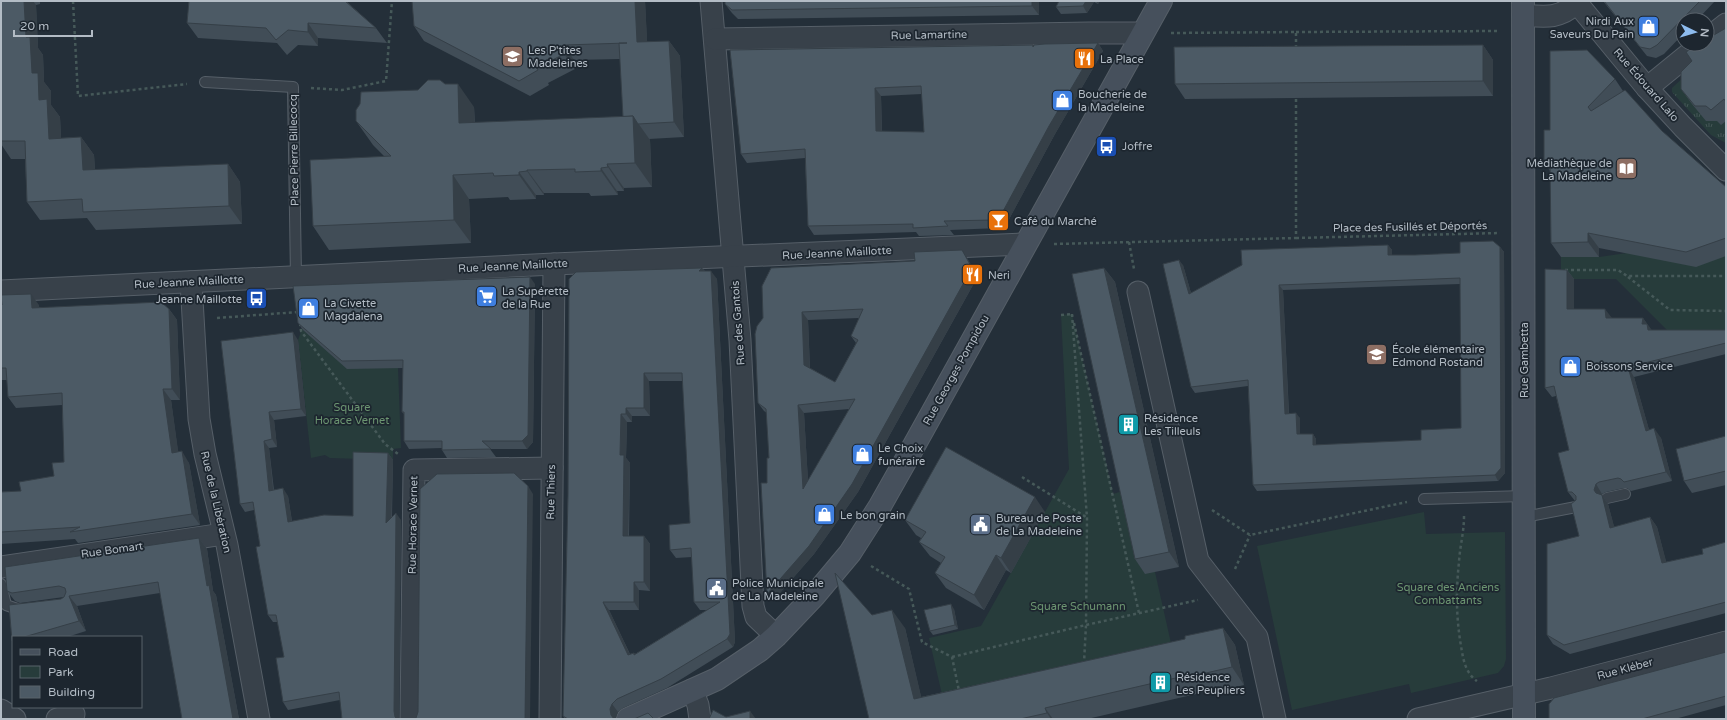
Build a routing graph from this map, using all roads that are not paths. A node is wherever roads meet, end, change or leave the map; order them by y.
1 (711, 1) edge
2 (1161, 1) edge
3 (1578, 2) edge
4 (1523, 14) edge
5 (1726, 24) edge
6 (1143, 33) junction
7 (1715, 33) edge
8 (714, 39) junction
9 (1691, 52) edge
10 (206, 82) road end
11 (1647, 88) junction
12 (1726, 170) edge
13 (1025, 244) junction
14 (733, 257) junction
15 (554, 264) junction
16 (296, 277) junction
17 (191, 282) junction
18 (1, 291) edge
19 (1138, 292) road end
20 (552, 468) junction
21 (1625, 494) edge
22 (1607, 498) dead end
23 (1424, 499) road end
24 (1576, 506) edge
25 (1524, 507) junction
26 (223, 534) junction
27 (1, 567) edge
28 (1, 584) edge
29 (32, 608) edge
30 (776, 636) junction
31 (1726, 642) edge
32 (692, 690) junction
33 (1514, 697) junction
34 (1, 710) edge
35 (15, 719) edge
36 (259, 719) edge
37 (411, 719) edge
38 (550, 719) edge
39 (628, 719) edge
40 (700, 719) edge
41 (1275, 719) edge
42 (1418, 719) edge
43 (1524, 719) edge

1 - 8 street, Rue des Gantois
2 - 6 street, Rue Georges Pompidou
3 - 4 street, Rue Édouard Lalo
3 - 11 street, Rue Édouard Lalo
4 - 25 street, Rue Gambetta
5 - 7 street
6 - 8 street, Rue Lamartine
6 - 13 street, Rue Georges Pompidou
8 - 14 street, Rue des Gantois
9 - 11 street
10 - 16 lane, Place Pierre Billecocq
11 - 12 street, Rue Édouard Lalo
13 - 14 street, Rue Jeanne Maillotte
13 - 30 street, Rue Georges Pompidou
14 - 15 street, Rue Jeanne Maillotte
14 - 30 street, Rue des Gantois
15 - 16 street, Rue Jeanne Maillotte
15 - 20 street, Rue Thiers
16 - 17 street, Rue Jeanne Maillotte
17 - 18 street, Rue Jeanne Maillotte
17 - 26 street, Rue de la Libération
19 - 41 street
20 - 37 street, Rue Horace Vernet
20 - 38 street, Rue Thiers
21 - 22 lane
23 - 25 lane
24 - 25 lane
25 - 33 street, Rue Gambetta
26 - 27 street, Rue Bomart
26 - 36 street, Rue de la Libération
28 - 29 lane
30 - 32 street, Rue Georges Pompidou
31 - 33 street, Rue Kléber
32 - 39 street, Rue Georges Pompidou
32 - 40 street
33 - 42 street, Rue Kléber
33 - 43 street, Rue Gambetta
34 - 35 street

